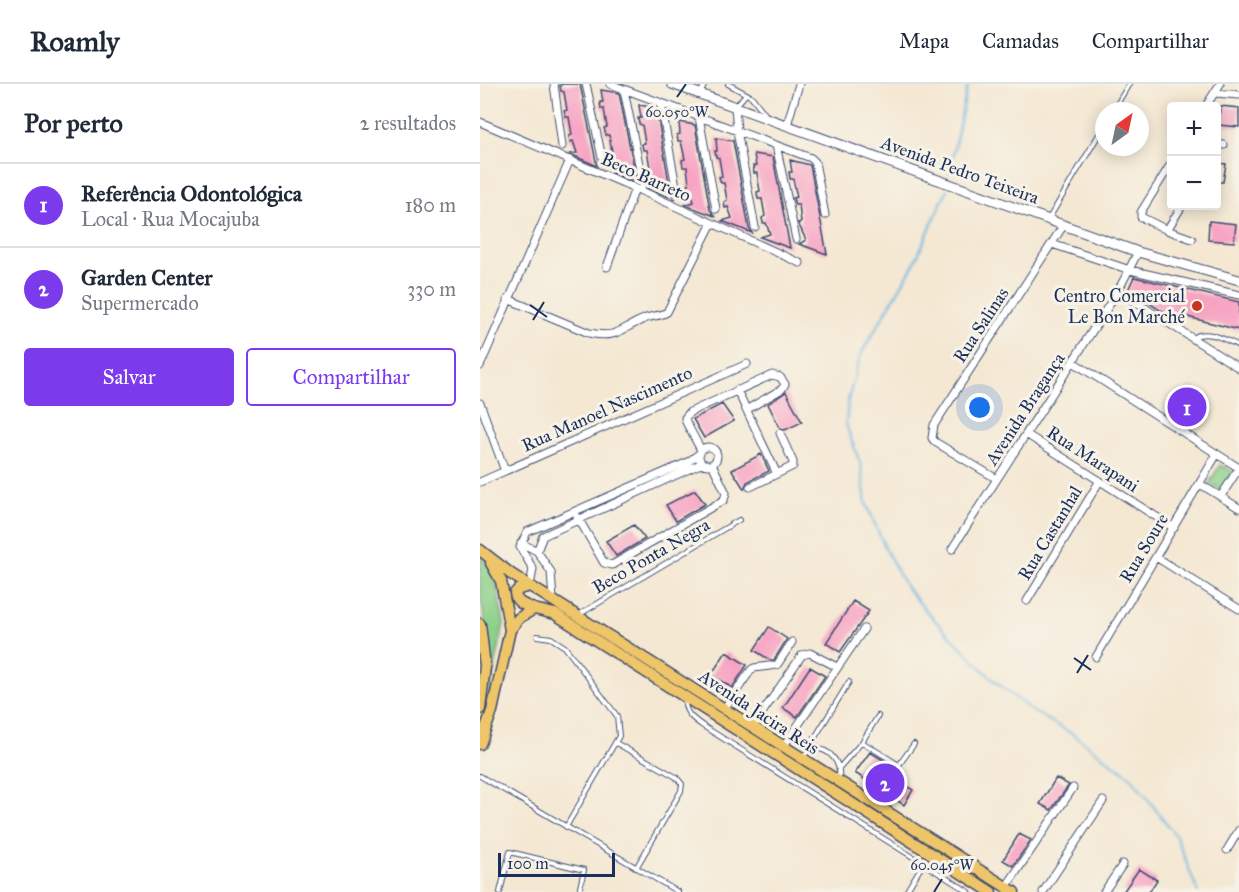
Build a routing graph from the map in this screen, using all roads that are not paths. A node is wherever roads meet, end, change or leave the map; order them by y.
1 (554, 84) edge
2 (586, 84) edge
3 (610, 84) edge
4 (672, 84) edge
5 (705, 84) edge
6 (728, 84) edge
7 (799, 84) edge
8 (1129, 84) edge
9 (1220, 84) edge
10 (624, 90) junction
11 (1215, 93) junction
12 (700, 94) junction
13 (746, 94) junction
14 (1239, 95) edge
15 (1118, 102) edge
16 (1209, 102) edge
17 (661, 104) junction
18 (735, 107) junction
19 (699, 117) junction
20 (766, 118) junction
21 (480, 122) edge
22 (787, 125) junction
23 (737, 131) junction
24 (1095, 141) edge
25 (776, 145) junction
26 (562, 146) dead end
27 (570, 160) junction
28 (603, 162) dead end
29 (1167, 170) edge
30 (643, 184) dead end
31 (635, 188) junction
32 (677, 192) dead end
33 (716, 209) dead end
34 (1180, 210) edge
35 (825, 215) dead end
36 (1048, 220) junction
37 (712, 223) junction
38 (1063, 226) junction
39 (755, 227) dead end
40 (1167, 230) junction
41 (1192, 238) dead end
42 (796, 239) dead end
43 (1052, 244) junction
44 (1138, 252) junction
45 (800, 263) dead end
46 (607, 267) dead end
47 (1130, 270) junction
48 (1239, 280) edge
49 (1118, 291) junction
50 (1239, 295) edge
51 (508, 299) junction
52 (1192, 338) junction
53 (1239, 346) edge
54 (1073, 362) junction
55 (747, 364) dead end
56 (480, 366) edge
57 (1239, 368) edge
58 (737, 390) junction
59 (480, 403) edge
60 (746, 410) junction
61 (780, 433) dead end
62 (1026, 434) junction
63 (701, 452) junction
64 (1217, 454) junction
65 (709, 464) junction
66 (1239, 468) edge
67 (505, 471) junction
68 (777, 474) junction
69 (997, 479) junction
70 (480, 482) edge
71 (1100, 482) junction
72 (1200, 484) junction
73 (750, 488) dead end
74 (1221, 496) junction
75 (1239, 508) edge
76 (574, 511) junction
77 (578, 519) junction
78 (739, 520) dead end
79 (1174, 528) junction
80 (521, 543) junction
81 (480, 545) edge
82 (952, 549) dead end
83 (537, 551) junction
84 (484, 554) edge
85 (1156, 557) junction
86 (530, 586) junction
87 (553, 600) junction
88 (1027, 601) dead end
89 (534, 609) junction
90 (1239, 609) edge
91 (576, 615) junction
92 (480, 624) edge
93 (864, 629) dead end
94 (510, 630) junction
95 (537, 636) dead end
96 (792, 642) dead end
97 (1095, 657) dead end
98 (837, 667) junction
99 (849, 682) dead end
100 (686, 696) junction
101 (480, 709) edge
102 (724, 709) junction
103 (878, 716) dead end
104 (753, 726) junction
105 (862, 742) junction
106 (616, 743) junction
107 (480, 744) edge
108 (914, 744) dead end
109 (783, 747) junction
110 (818, 748) junction
111 (801, 758) junction
112 (839, 768) junction
113 (480, 776) edge
114 (838, 782) junction
115 (1073, 788) dead end
116 (1103, 801) dead end
117 (566, 827) junction
118 (1239, 830) edge
119 (1227, 850) dead end
120 (923, 864) junction
121 (1123, 864) dead end
122 (636, 868) junction
123 (1010, 889) edge
124 (500, 892) edge
125 (579, 892) edge
126 (678, 892) edge
127 (906, 892) edge
128 (969, 892) edge
129 (991, 892) edge
130 (1043, 892) edge
131 (1104, 892) edge

1 - 26 street
2 - 28 street
3 - 10 street
4 - 12 street, Avenida Pedro Teixeira
5 - 12 lane
6 - 13 lane
7 - 22 street
8 - 15 lane
9 - 11 street
10 - 17 street
10 - 30 street
11 - 14 street
11 - 16 street
12 - 18 street, Avenida Pedro Teixeira
13 - 18 lane
13 - 20 lane
17 - 19 street
17 - 32 street
18 - 20 street, Avenida Pedro Teixeira
18 - 23 street
19 - 23 street
19 - 33 street
20 - 22 street, Avenida Pedro Teixeira
21 - 27 street, Beco Barreto
22 - 36 street, Avenida Pedro Teixeira
23 - 25 street
23 - 39 street
24 - 36 lane
25 - 35 street
25 - 42 street
27 - 31 street, Beco Barreto
27 - 51 street
29 - 40 street
31 - 37 street, Beco Barreto
31 - 46 street
34 - 40 street
36 - 38 street, Avenida Pedro Teixeira
37 - 45 street, Beco Barreto
37 - 51 street
38 - 43 street, Rua Salinas
38 - 44 street, Avenida Pedro Teixeira
40 - 41 street
43 - 47 street
43 - 69 street, Rua Salinas
44 - 47 street, Avenida Bragança
44 - 48 street, Avenida Pedro Teixeira
47 - 49 street, Avenida Bragança
47 - 50 street
49 - 52 street
49 - 54 street, Avenida Bragança
51 - 56 street
52 - 53 lane
52 - 57 street
54 - 62 street, Avenida Bragança
54 - 64 street
55 - 67 street, Rua Manoel Nascimento
58 - 60 street
58 - 60 street
58 - 63 street
59 - 67 street
60 - 68 street
61 - 68 street
62 - 69 street, Avenida Bragança
62 - 71 street, Rua Marapani
63 - 65 street
63 - 65 street
63 - 76 street
64 - 66 street
64 - 72 street, Rua Soure
65 - 77 street
65 - 77 street
66 - 74 street
67 - 70 street, Rua Manoel Nascimento
68 - 73 street
69 - 82 street, Avenida Bragança
71 - 79 street, Rua Marapani
71 - 88 street, Rua Castanhal
72 - 74 street
72 - 79 street, Rua Soure
74 - 75 street
76 - 77 street
76 - 80 street
77 - 83 street
78 - 91 lane, Beco Ponta Negra
79 - 85 street, Rua Soure
80 - 83 street
80 - 86 street
81 - 84 main road
83 - 87 street
84 - 86 main road, Avenida Jacira Reis
84 - 94 main road
85 - 90 street
85 - 97 street, Rua Soure
86 - 87 main road, Avenida Jacira Reis
86 - 89 main road
87 - 91 main road, Avenida Jacira Reis
89 - 94 main road
89 - 100 main road, Avenida Jacira Reis
91 - 102 main road, Avenida Jacira Reis
92 - 101 main road
93 - 98 street
94 - 107 main road
95 - 106 lane
96 - 102 street
98 - 104 street
98 - 109 street
99 - 110 lane
100 - 120 lane, Avenida Jacira Reis
100 - 129 main road, Avenida Jacira Reis
102 - 104 main road, Avenida Jacira Reis
103 - 105 lane
104 - 109 main road, Avenida Jacira Reis
105 - 108 lane
105 - 112 lane
106 - 117 lane
106 - 122 lane
109 - 111 main road, Avenida Jacira Reis
110 - 111 lane
110 - 112 lane
111 - 114 main road, Avenida Jacira Reis
112 - 114 lane
113 - 117 lane
114 - 123 main road, Avenida Jacira Reis
115 - 123 street
116 - 130 street
117 - 122 lane
118 - 119 street
120 - 127 lane
120 - 128 lane, Avenida Jacira Reis
121 - 131 street
122 - 126 lane
124 - 125 lane

